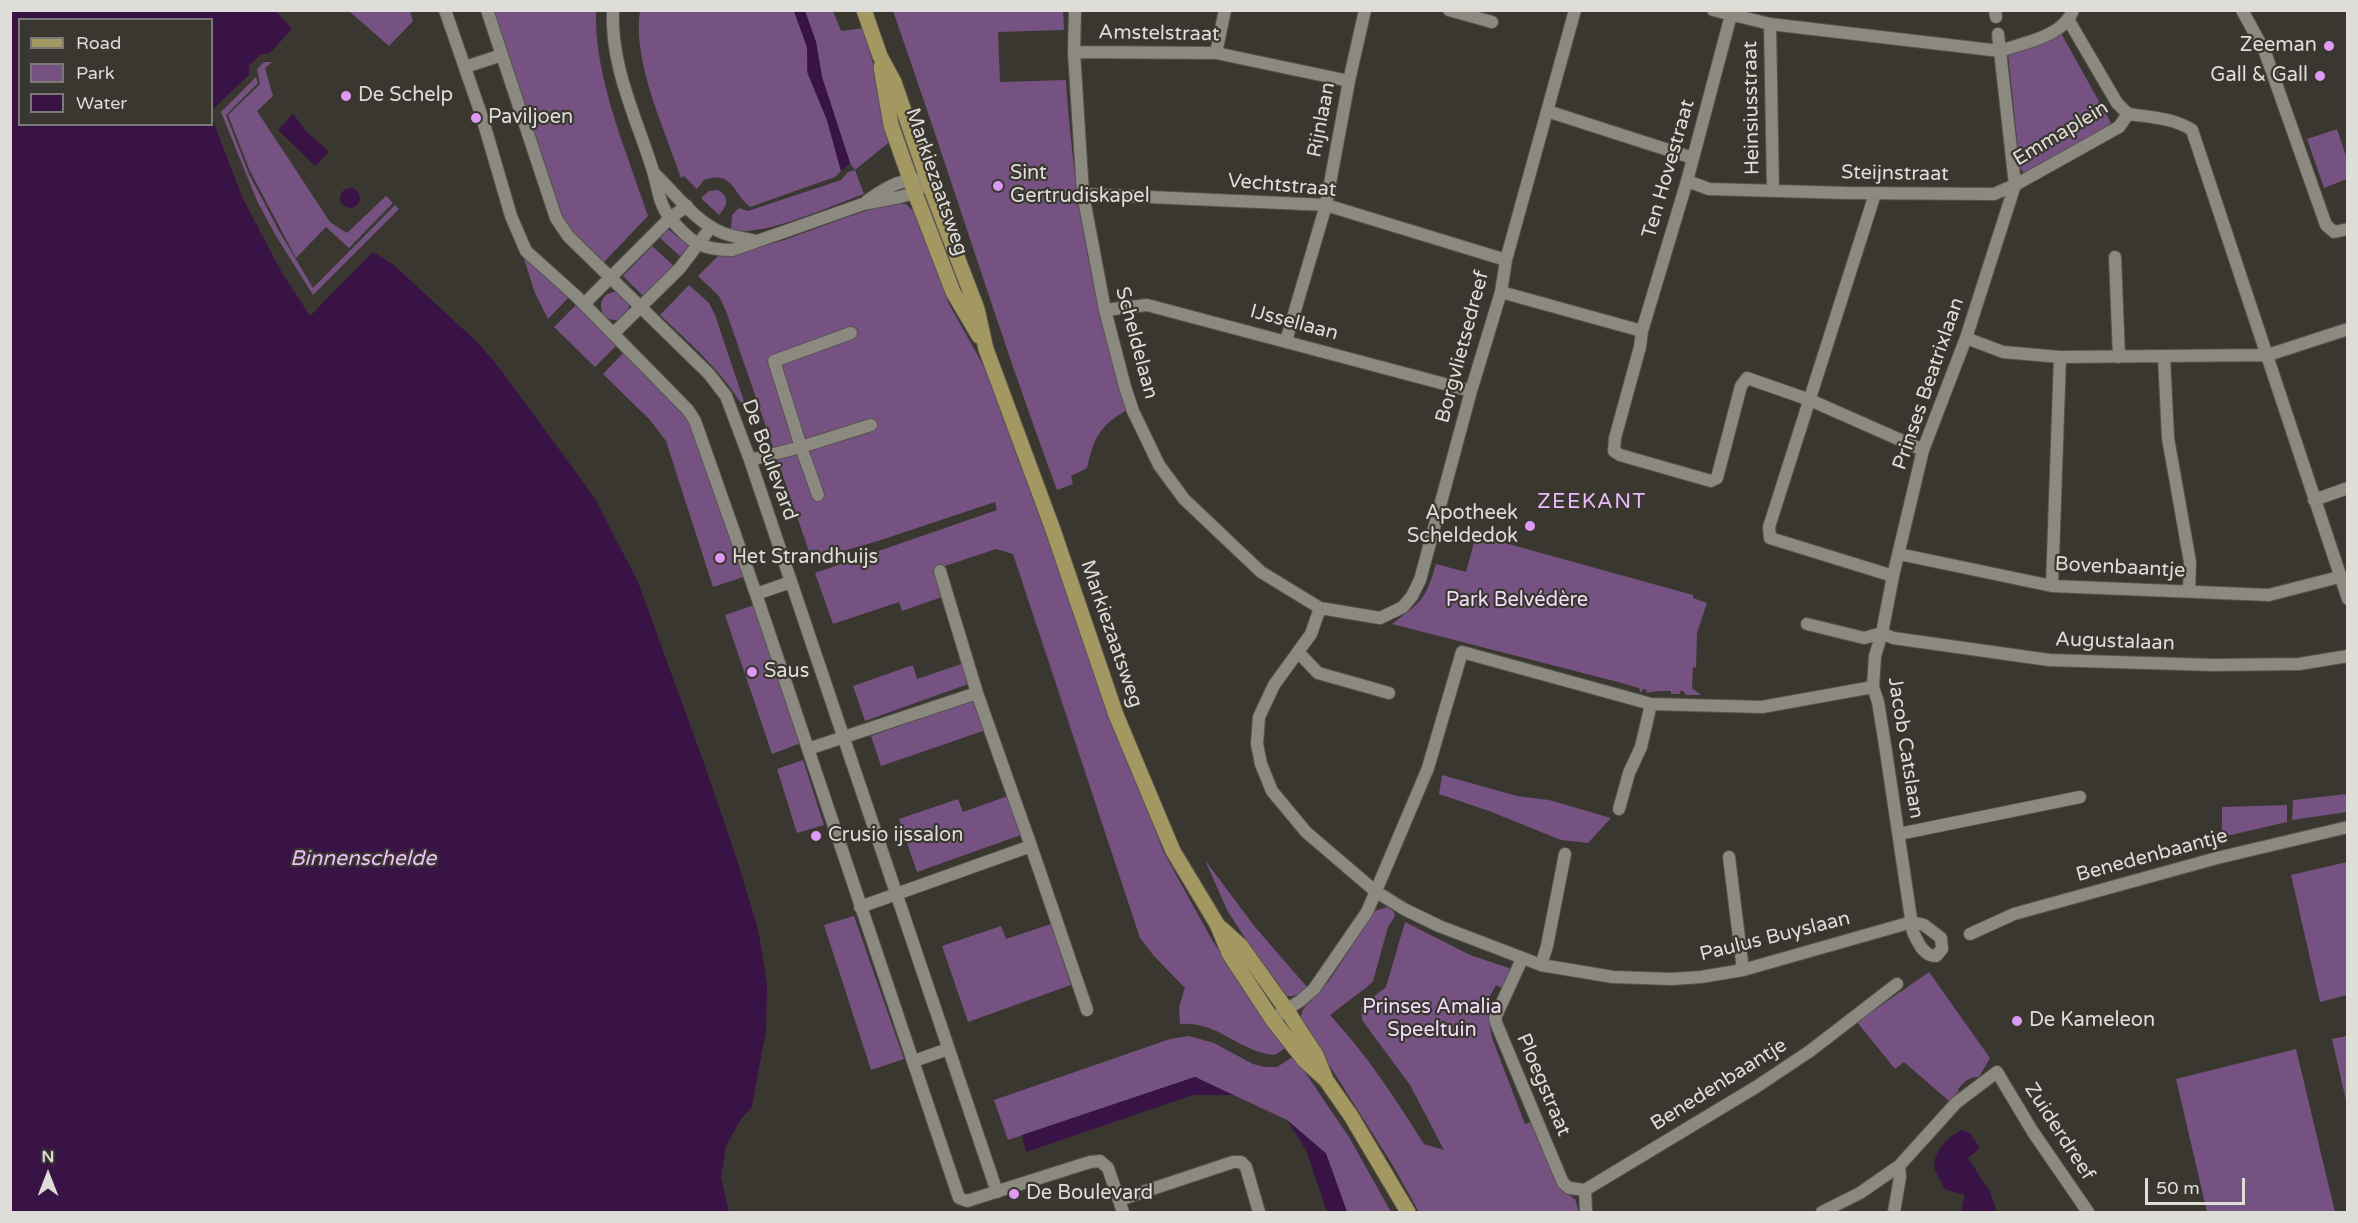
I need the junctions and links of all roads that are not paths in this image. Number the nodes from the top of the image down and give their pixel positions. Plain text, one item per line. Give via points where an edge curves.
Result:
1 (445, 10) edge
2 (487, 10) edge
3 (613, 10) edge
4 (864, 10) edge
5 (1075, 10) edge
6 (1225, 10) edge
7 (1365, 10) edge
8 (1575, 10) edge
9 (1713, 10) edge
10 (2242, 10) edge
11 (1455, 11) edge
12 (1731, 15) junction
13 (2071, 16) edge
14 (1492, 22) dead end
15 (1770, 24) junction
16 (1998, 34) dead end
17 (2000, 51) junction
18 (1074, 52) junction
19 (1216, 53) junction
20 (502, 55) junction
21 (880, 56) junction
22 (465, 67) junction
23 (1349, 81) junction
24 (1547, 111) junction
25 (2128, 114) junction
26 (1693, 158) junction
27 (654, 173) junction
28 (928, 181) junction
29 (1687, 181) junction
30 (2015, 185) junction
31 (913, 186) junction
32 (1773, 191) junction
33 (1083, 194) junction
34 (1875, 194) junction
35 (1326, 205) junction
36 (687, 206) junction
37 (670, 218) junction
38 (711, 227) junction
39 (2348, 229) edge
40 (757, 241) junction
41 (698, 246) junction
42 (2115, 257) dead end
43 (1506, 260) junction
44 (607, 273) junction
45 (1501, 292) junction
46 (580, 300) junction
47 (641, 308) junction
48 (1105, 310) junction
49 (2348, 329) edge
50 (1642, 331) junction
51 (851, 333) dead end
52 (613, 334) junction
53 (1966, 338) junction
54 (1286, 341) junction
55 (986, 349) junction
56 (2268, 355) junction
57 (2060, 357) junction
58 (2119, 357) junction
59 (2164, 357) junction
60 (1471, 391) junction
61 (1810, 400) junction
62 (871, 425) dead end
63 (801, 447) junction
64 (1923, 450) junction
65 (750, 460) junction
66 (2348, 488) edge
67 (818, 495) dead end
68 (2314, 500) junction
69 (1899, 554) junction
70 (940, 571) dead end
71 (1893, 576) junction
72 (2339, 577) junction
73 (791, 582) junction
74 (2052, 586) junction
75 (2189, 591) junction
76 (756, 594) junction
77 (2348, 599) edge
78 (1320, 608) junction
79 (1807, 624) dead end
80 (1882, 633) junction
81 (1299, 653) junction
82 (2348, 656) edge
83 (1873, 687) junction
84 (977, 693) junction
85 (1389, 693) dead end
86 (1651, 704) junction
87 (844, 738) junction
88 (808, 749) junction
89 (2080, 797) dead end
90 (1619, 809) dead end
91 (2348, 827) edge
92 (1899, 834) junction
93 (1031, 846) junction
94 (1565, 854) dead end
95 (1729, 857) dead end
96 (1375, 891) junction
97 (898, 893) junction
98 (860, 907) junction
99 (1912, 921) joint
100 (1217, 924) junction
101 (1970, 934) dead end
102 (1522, 959) junction
103 (1541, 965) junction
104 (1743, 970) junction
105 (1897, 984) dead end
106 (1087, 1010) dead end
107 (1287, 1010) junction
108 (1272, 1019) junction
109 (948, 1049) junction
110 (914, 1061) junction
111 (1326, 1080) junction
112 (1899, 1166) junction
113 (1585, 1190) junction
114 (997, 1192) junction
115 (1119, 1200) junction
116 (1123, 1212) edge
117 (1259, 1212) edge
118 (1408, 1212) edge
119 (1586, 1212) edge
120 (1822, 1212) edge
121 (1894, 1212) edge
122 (2088, 1212) edge

1 - 22 street
2 - 20 street, De Boulevard
3 - 27 street via 617,61
4 - 21 main road, Markiezaatsweg
5 - 18 street, Scheldelaan
6 - 19 street
7 - 23 street, Rijnlaan
8 - 24 street, Borgvlietsedreef
9 - 12 street
10 - 39 street via 2261,42 2326,225 2334,232
11 - 14 street
12 - 15 street
12 - 26 street, Ten Hovestraat
13 - 17 street, Emmaplein via 2061,29
13 - 25 street, Emmaplein via 2117,103
15 - 17 street
15 - 32 street, Heinsiusstraat
16 - 17 street
17 - 30 street, Emmaplein
18 - 19 street, Amstelstraat
18 - 33 street, Scheldelaan
19 - 23 street, Amstelstraat
20 - 22 street
20 - 44 street, De Boulevard via 556,218 568,236
21 - 28 main road, Markiezaatsweg via 894,82
21 - 31 main road, Markiezaatsweg via 891,125
22 - 46 street via 511,216 526,251
23 - 35 street, Rijnlaan
24 - 26 street
24 - 43 street, Borgvlietsedreef
25 - 30 street, Emmaplein via 2119,127
25 - 56 street via 2183,124 2192,130
26 - 29 street, Ten Hovestraat
27 - 36 street
27 - 37 street
28 - 31 street
28 - 55 main road, Markiezaatsweg via 977,309
29 - 32 street, Steijnstraat via 1709,189
29 - 50 street, Ten Hovestraat
30 - 34 street, Steijnstraat via 1994,194
30 - 53 street, Prinses Beatrixlaan
31 - 40 street via 883,190 864,204
31 - 55 main road, Markiezaatsweg via 953,292
32 - 34 street, Steijnstraat
33 - 35 street, Vechtstraat
33 - 48 street, Scheldelaan
34 - 61 street
35 - 43 street, Vechtstraat
35 - 54 street, Rijnlaan
36 - 37 street
36 - 38 street
37 - 41 street
37 - 44 street
38 - 40 street
38 - 41 street
40 - 41 street via 732,250
41 - 47 street
42 - 58 street
43 - 45 street, Borgvlietsedreef
44 - 46 street
44 - 47 street, De Boulevard
45 - 50 street
45 - 60 street, Borgvlietsedreef
46 - 52 street
47 - 52 street
47 - 65 street, De Boulevard via 709,374 726,396
48 - 54 street, IJssellaan via 1147,305
48 - 78 street, Scheldelaan via 1133,411 1159,465 1184,499 1261,572
49 - 56 street
50 - 61 street, Ten Hovestraat via 1615,438 1614,451 1620,455 1711,481 1717,478 1741,386 1747,378
51 - 63 street via 774,361
52 - 76 street via 695,421
53 - 57 street via 2004,352
53 - 64 street, Prinses Beatrixlaan
54 - 60 street, IJssellaan
55 - 100 main road, Markiezaatsweg via 1116,715 1173,851
56 - 59 street
56 - 68 street
57 - 58 street
57 - 74 street
58 - 59 street
59 - 75 street via 2168,438 2190,562
60 - 78 street, Borgvlietsedreef via 1413,596 1403,608 1380,618
61 - 64 street
61 - 71 street via 1769,527 1770,538
62 - 63 street
63 - 65 street
63 - 67 street
64 - 69 street, Prinses Beatrixlaan
65 - 73 street, De Boulevard
66 - 68 street
68 - 72 street
69 - 71 street, Prinses Beatrixlaan
69 - 74 street, Bovenbaantje
70 - 84 street
71 - 80 street, Prinses Beatrixlaan
72 - 75 street, Bovenbaantje via 2269,595
72 - 77 street
73 - 76 street
73 - 87 street, De Boulevard
74 - 75 street, Bovenbaantje
76 - 88 street
78 - 81 street, Paulus Buyslaan
79 - 80 street, Augustalaan via 1864,638
80 - 82 street, Augustalaan via 1893,638 2049,660 2299,664
80 - 83 street, Jacob Catslaan via 1875,656
81 - 85 street via 1317,673
81 - 96 street, Paulus Buyslaan via 1274,685 1259,717 1257,744 1261,765 1272,791 1306,832
83 - 86 street via 1762,707
83 - 92 street, Jacob Catslaan
84 - 87 street
84 - 93 street
86 - 90 street
86 - 96 street via 1462,652 1428,768
87 - 88 street
87 - 97 street, De Boulevard
88 - 98 street
89 - 92 street, Jacob Catslaan
91 - 101 street, Benedenbaantje via 2217,858 2014,914
92 - 99 street, Jacob Catslaan
93 - 97 street
93 - 106 street
94 - 103 street
95 - 104 street
96 - 102 street, Paulus Buyslaan via 1439,926
96 - 107 street via 1367,912 1314,988
97 - 98 street
97 - 109 street, De Boulevard
98 - 110 street
99 - 104 street, Paulus Buyslaan
100 - 107 main road, Markiezaatsweg via 1241,946
100 - 108 main road, Markiezaatsweg via 1230,955
102 - 103 street, Paulus Buyslaan
102 - 113 street, Ploegstraat via 1495,1018 1563,1183
103 - 104 street, Paulus Buyslaan via 1613,977 1664,979
105 - 113 street, Benedenbaantje via 1756,1088
107 - 108 street
107 - 111 main road, Markiezaatsweg via 1316,1055
108 - 111 main road, Markiezaatsweg via 1305,1061
109 - 110 street
109 - 114 street, De Boulevard
110 - 114 street via 959,1198 967,1201
111 - 118 main road, Markiezaatsweg via 1352,1116
112 - 120 street
112 - 121 street
112 - 122 street, Zuiderdreef via 1956,1103 1997,1072
113 - 119 street
114 - 115 street via 1100,1161 1108,1168
115 - 116 street
115 - 117 street via 1241,1162 1246,1167

